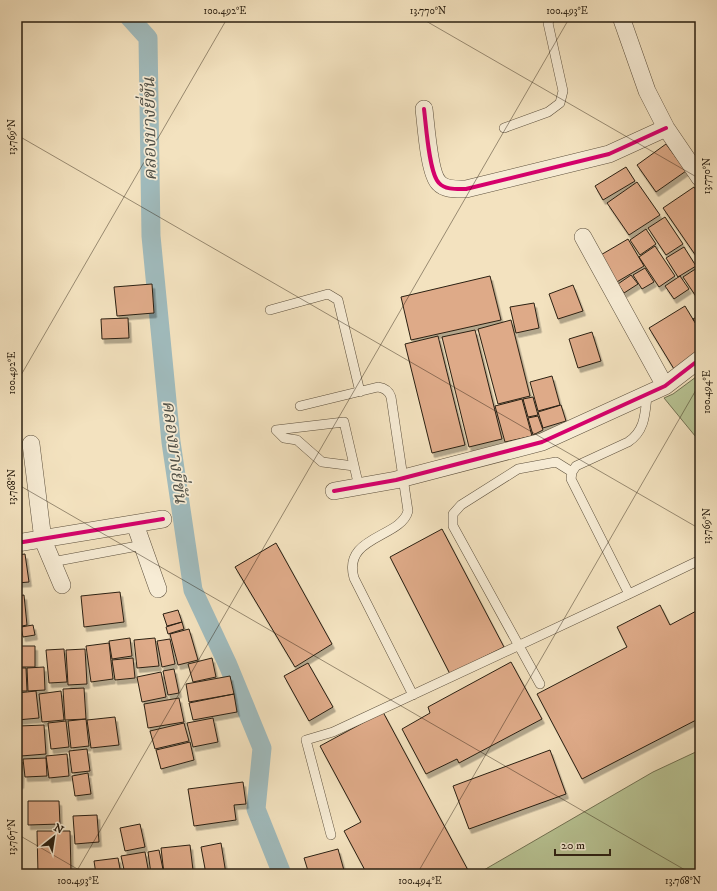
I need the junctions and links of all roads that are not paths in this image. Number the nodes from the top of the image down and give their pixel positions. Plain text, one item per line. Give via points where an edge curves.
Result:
1 (551, 17) edge
2 (621, 17) edge
3 (424, 109) dead end
4 (504, 128) dead end
5 (666, 128) junction
6 (700, 178) edge
7 (583, 238) dead end
8 (270, 310) dead end
9 (700, 359) edge
10 (665, 386) junction
11 (360, 392) junction
12 (647, 396) junction
13 (300, 406) dead end
14 (31, 444) dead end
15 (354, 466) junction
16 (572, 472) junction
17 (405, 478) junction
18 (359, 487) junction
19 (334, 491) dead end
20 (164, 519) dead end
21 (135, 524) junction
22 (43, 540) junction
23 (17, 543) edge
24 (143, 545) junction
25 (700, 560) edge
26 (52, 562) junction
27 (62, 585) dead end
28 (158, 589) dead end
29 (630, 594) junction
30 (518, 646) junction
31 (540, 684) dead end
32 (413, 695) junction
33 (331, 835) dead end

1 - 4 lane via 548,23 563,91 560,103 548,112
2 - 5 street via 648,91
3 - 5 street via 432,172 439,183 450,188 466,189 609,154
5 - 6 street
7 - 10 street
8 - 11 lane via 318,295 328,294 338,300
9 - 10 street
10 - 12 street
11 - 13 lane
11 - 17 lane via 378,388 389,392
12 - 16 lane via 644,420 636,436 576,466
12 - 17 street via 542,442
14 - 22 street
15 - 15 lane via 344,422 276,430 284,438 298,440 322,462
15 - 18 lane
16 - 29 lane via 571,479
16 - 30 lane via 556,462 518,469 461,505 453,514 453,526
17 - 18 street
17 - 32 lane via 408,507 405,519 362,547 351,570
18 - 19 street
20 - 21 street
21 - 22 street
21 - 24 street
22 - 23 street
22 - 26 street
24 - 26 lane
24 - 28 street
25 - 29 lane
26 - 27 street
29 - 30 lane
30 - 31 lane
30 - 32 lane
32 - 33 lane via 333,732 306,740

